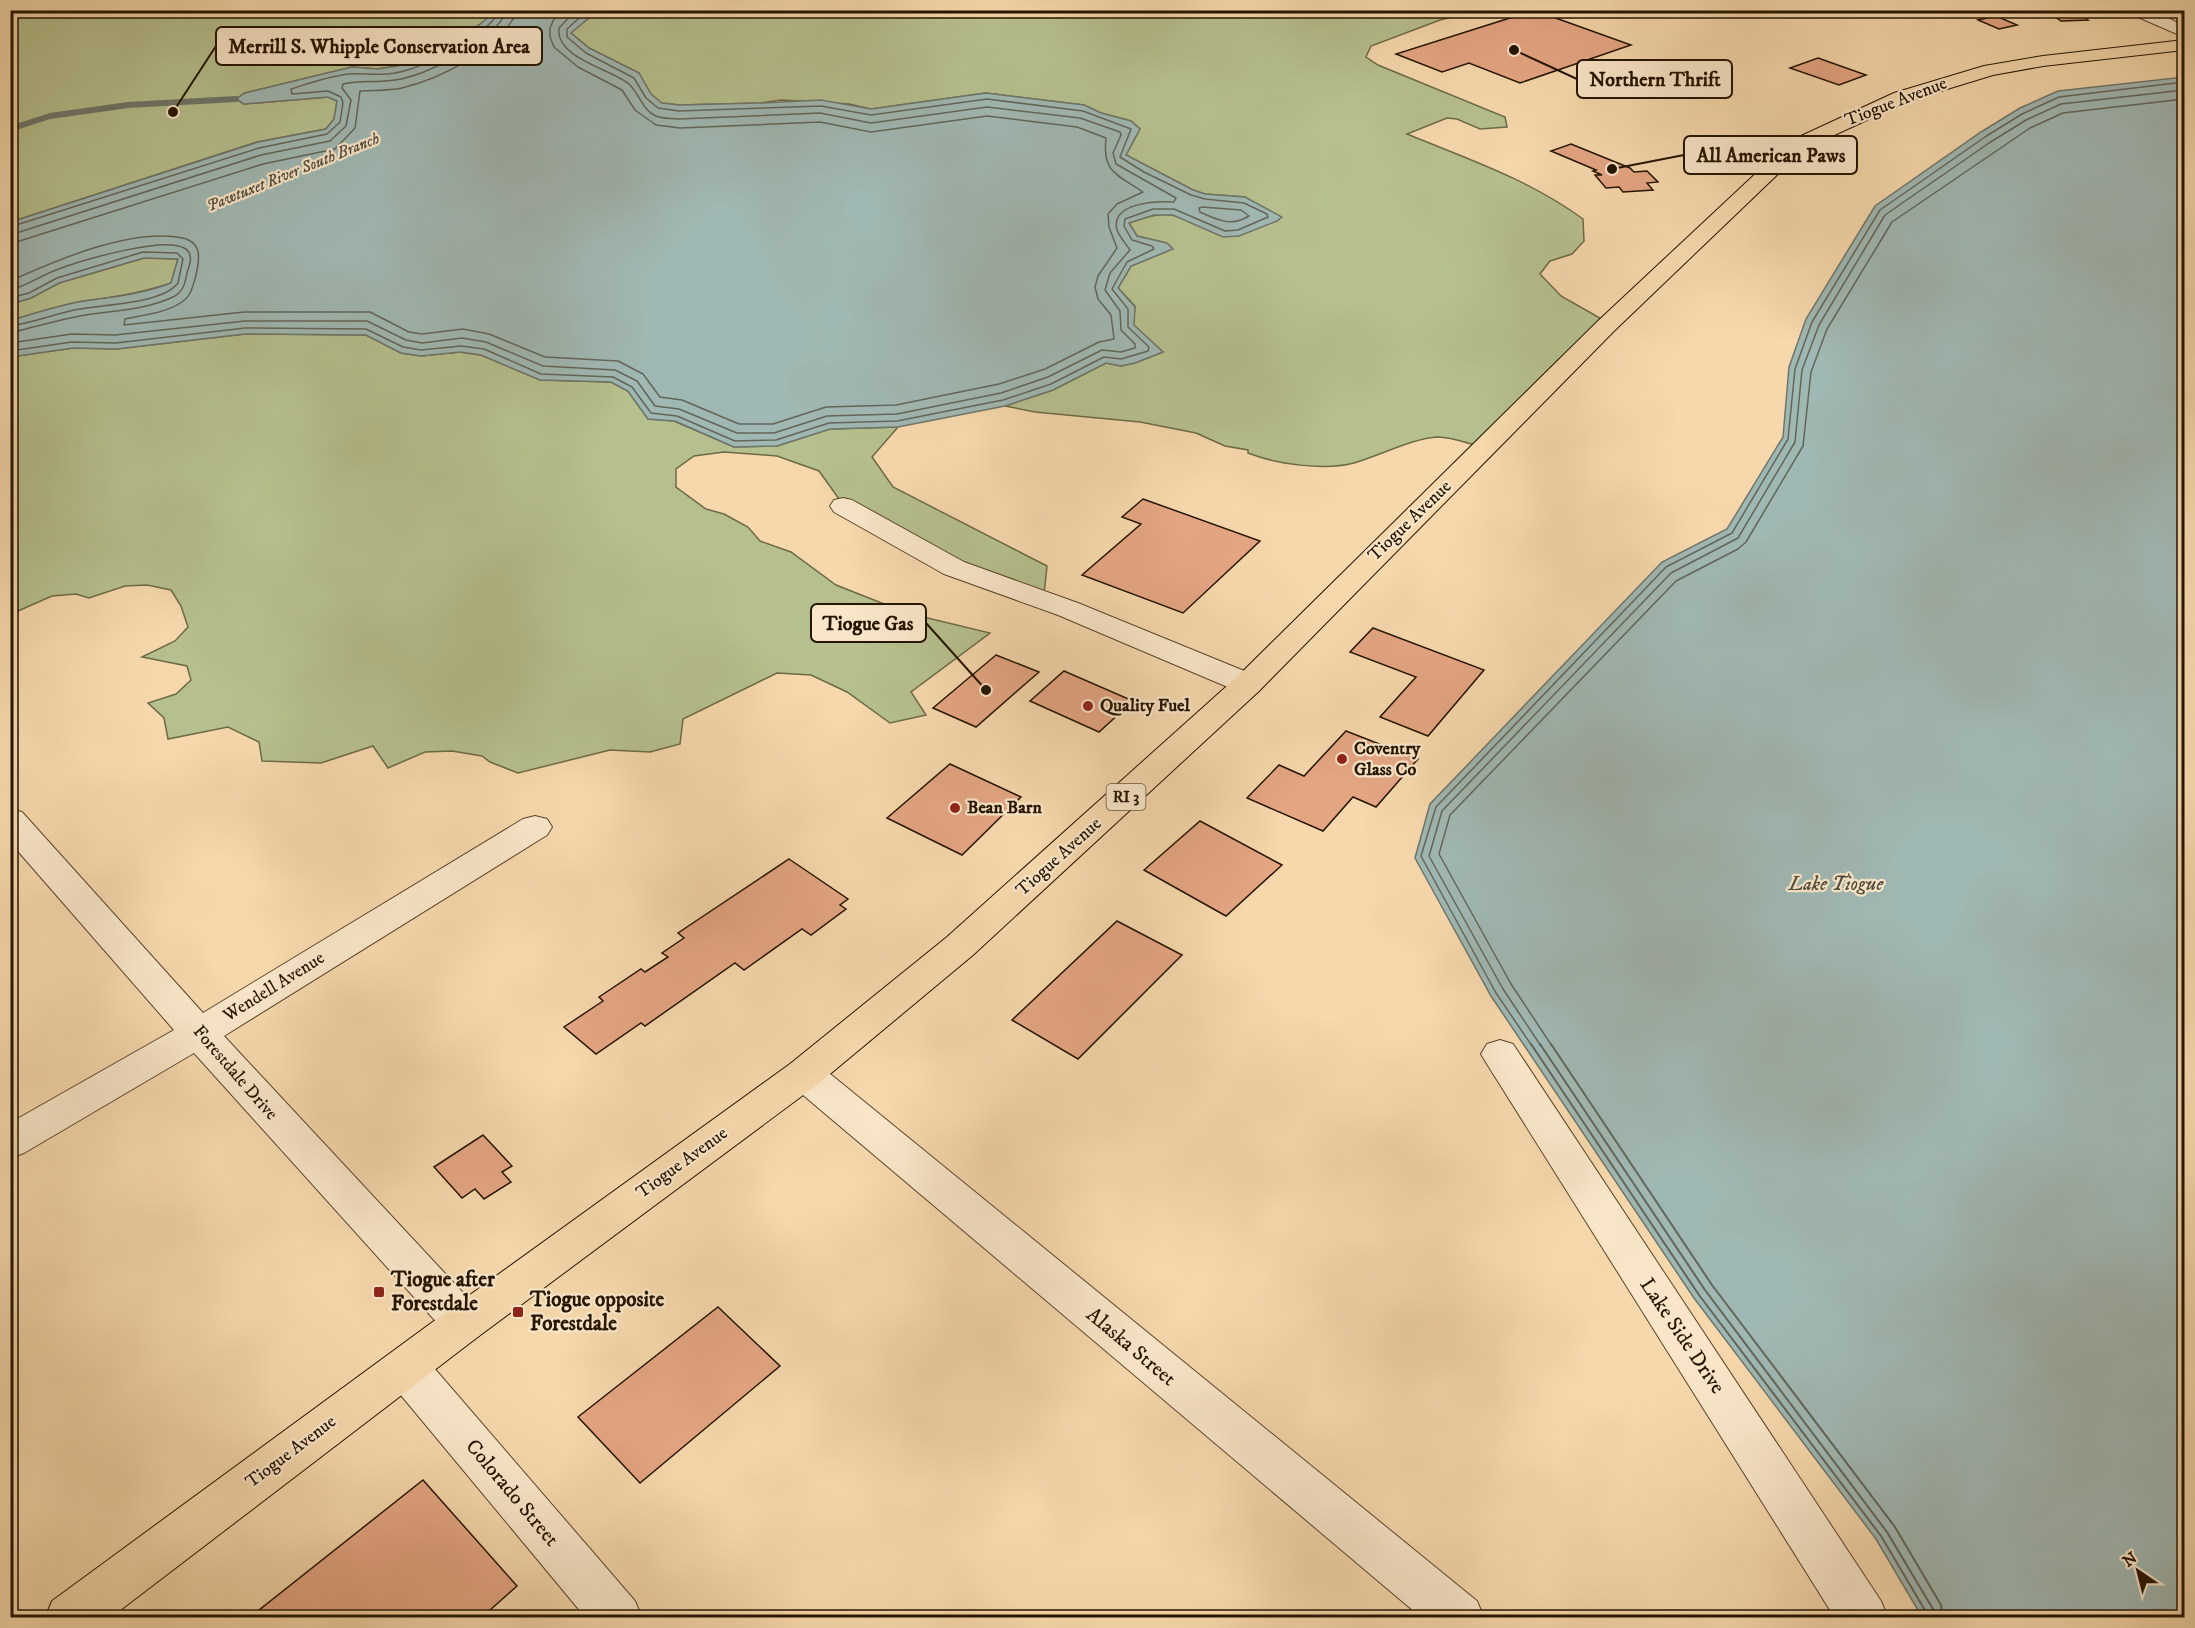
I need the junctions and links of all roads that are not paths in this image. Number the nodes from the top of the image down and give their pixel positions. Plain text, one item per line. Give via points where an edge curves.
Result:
1 (2137, 10) edge
2 (2184, 32) edge
3 (2184, 45) edge
4 (843, 506) dead end
5 (1248, 684) junction
6 (10, 820) edge
7 (535, 827) dead end
8 (199, 1033) junction
9 (1500, 1054) dead end
10 (804, 1074) junction
11 (10, 1142) edge
12 (464, 1323) junction
13 (406, 1368) junction
14 (69, 1617) edge
15 (618, 1617) edge
16 (1460, 1617) edge
17 (1864, 1617) edge

1 - 2 street
3 - 5 main road, Tiogue Avenue / RI 3 via 1990,70 1901,97 1808,140 1773,168 1606,326
4 - 5 street via 954,568 1068,609
5 - 10 main road, Tiogue Avenue / RI 3 via 960,946
6 - 8 street, Forestdale Drive
7 - 8 street, Wendell Avenue
8 - 11 street, Wendell Avenue
8 - 12 street, Forestdale Drive
9 - 17 street, Lake Side Drive
10 - 12 main road, Tiogue Avenue / RI 3
10 - 16 street, Alaska Street
12 - 13 main road, Tiogue Avenue / RI 3
13 - 14 main road, Tiogue Avenue / RI 3
13 - 15 street, Colorado Street

